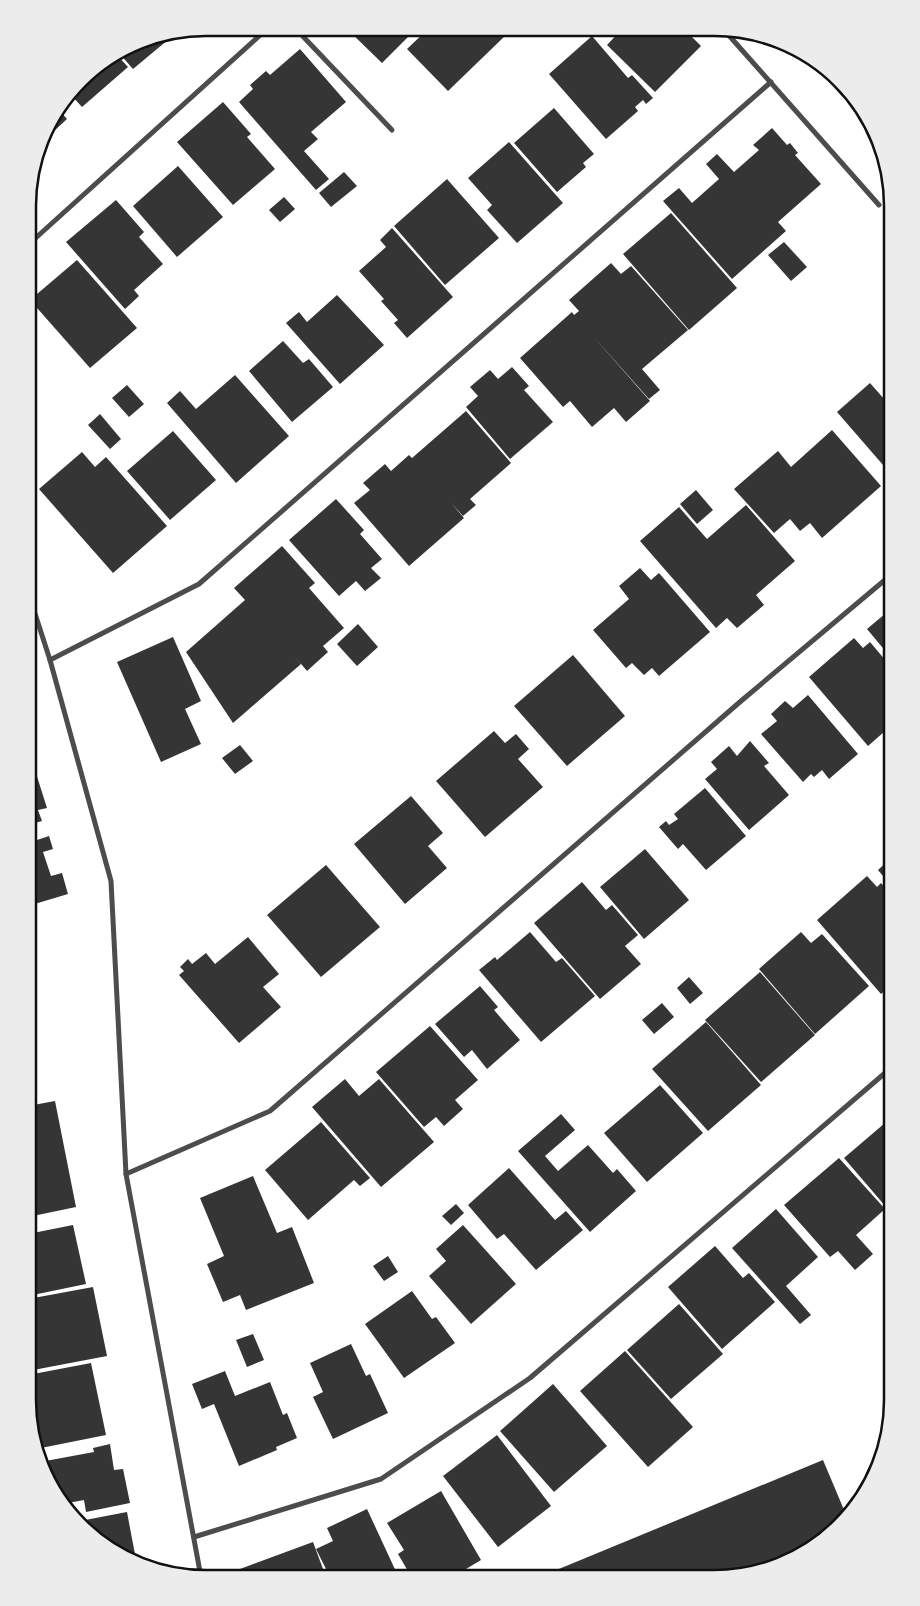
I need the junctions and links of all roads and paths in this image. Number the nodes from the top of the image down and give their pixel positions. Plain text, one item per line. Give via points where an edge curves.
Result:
1 (259, 36) edge
2 (303, 36) edge
3 (731, 38) edge
4 (771, 82) junction
5 (392, 130) dead end
6 (879, 205) dead end
7 (36, 238) edge
8 (884, 581) edge
9 (36, 617) edge
10 (50, 660) junction
11 (883, 1074) edge
12 (126, 1174) junction
13 (194, 1537) junction
14 (200, 1569) edge

1 - 7 street
2 - 5 street
3 - 4 street
4 - 6 street
4 - 10 street via 199,584
8 - 12 street via 270,1111
9 - 10 street
10 - 12 street via 111,881
11 - 13 street via 530,1378 381,1479
12 - 13 street
13 - 14 street

